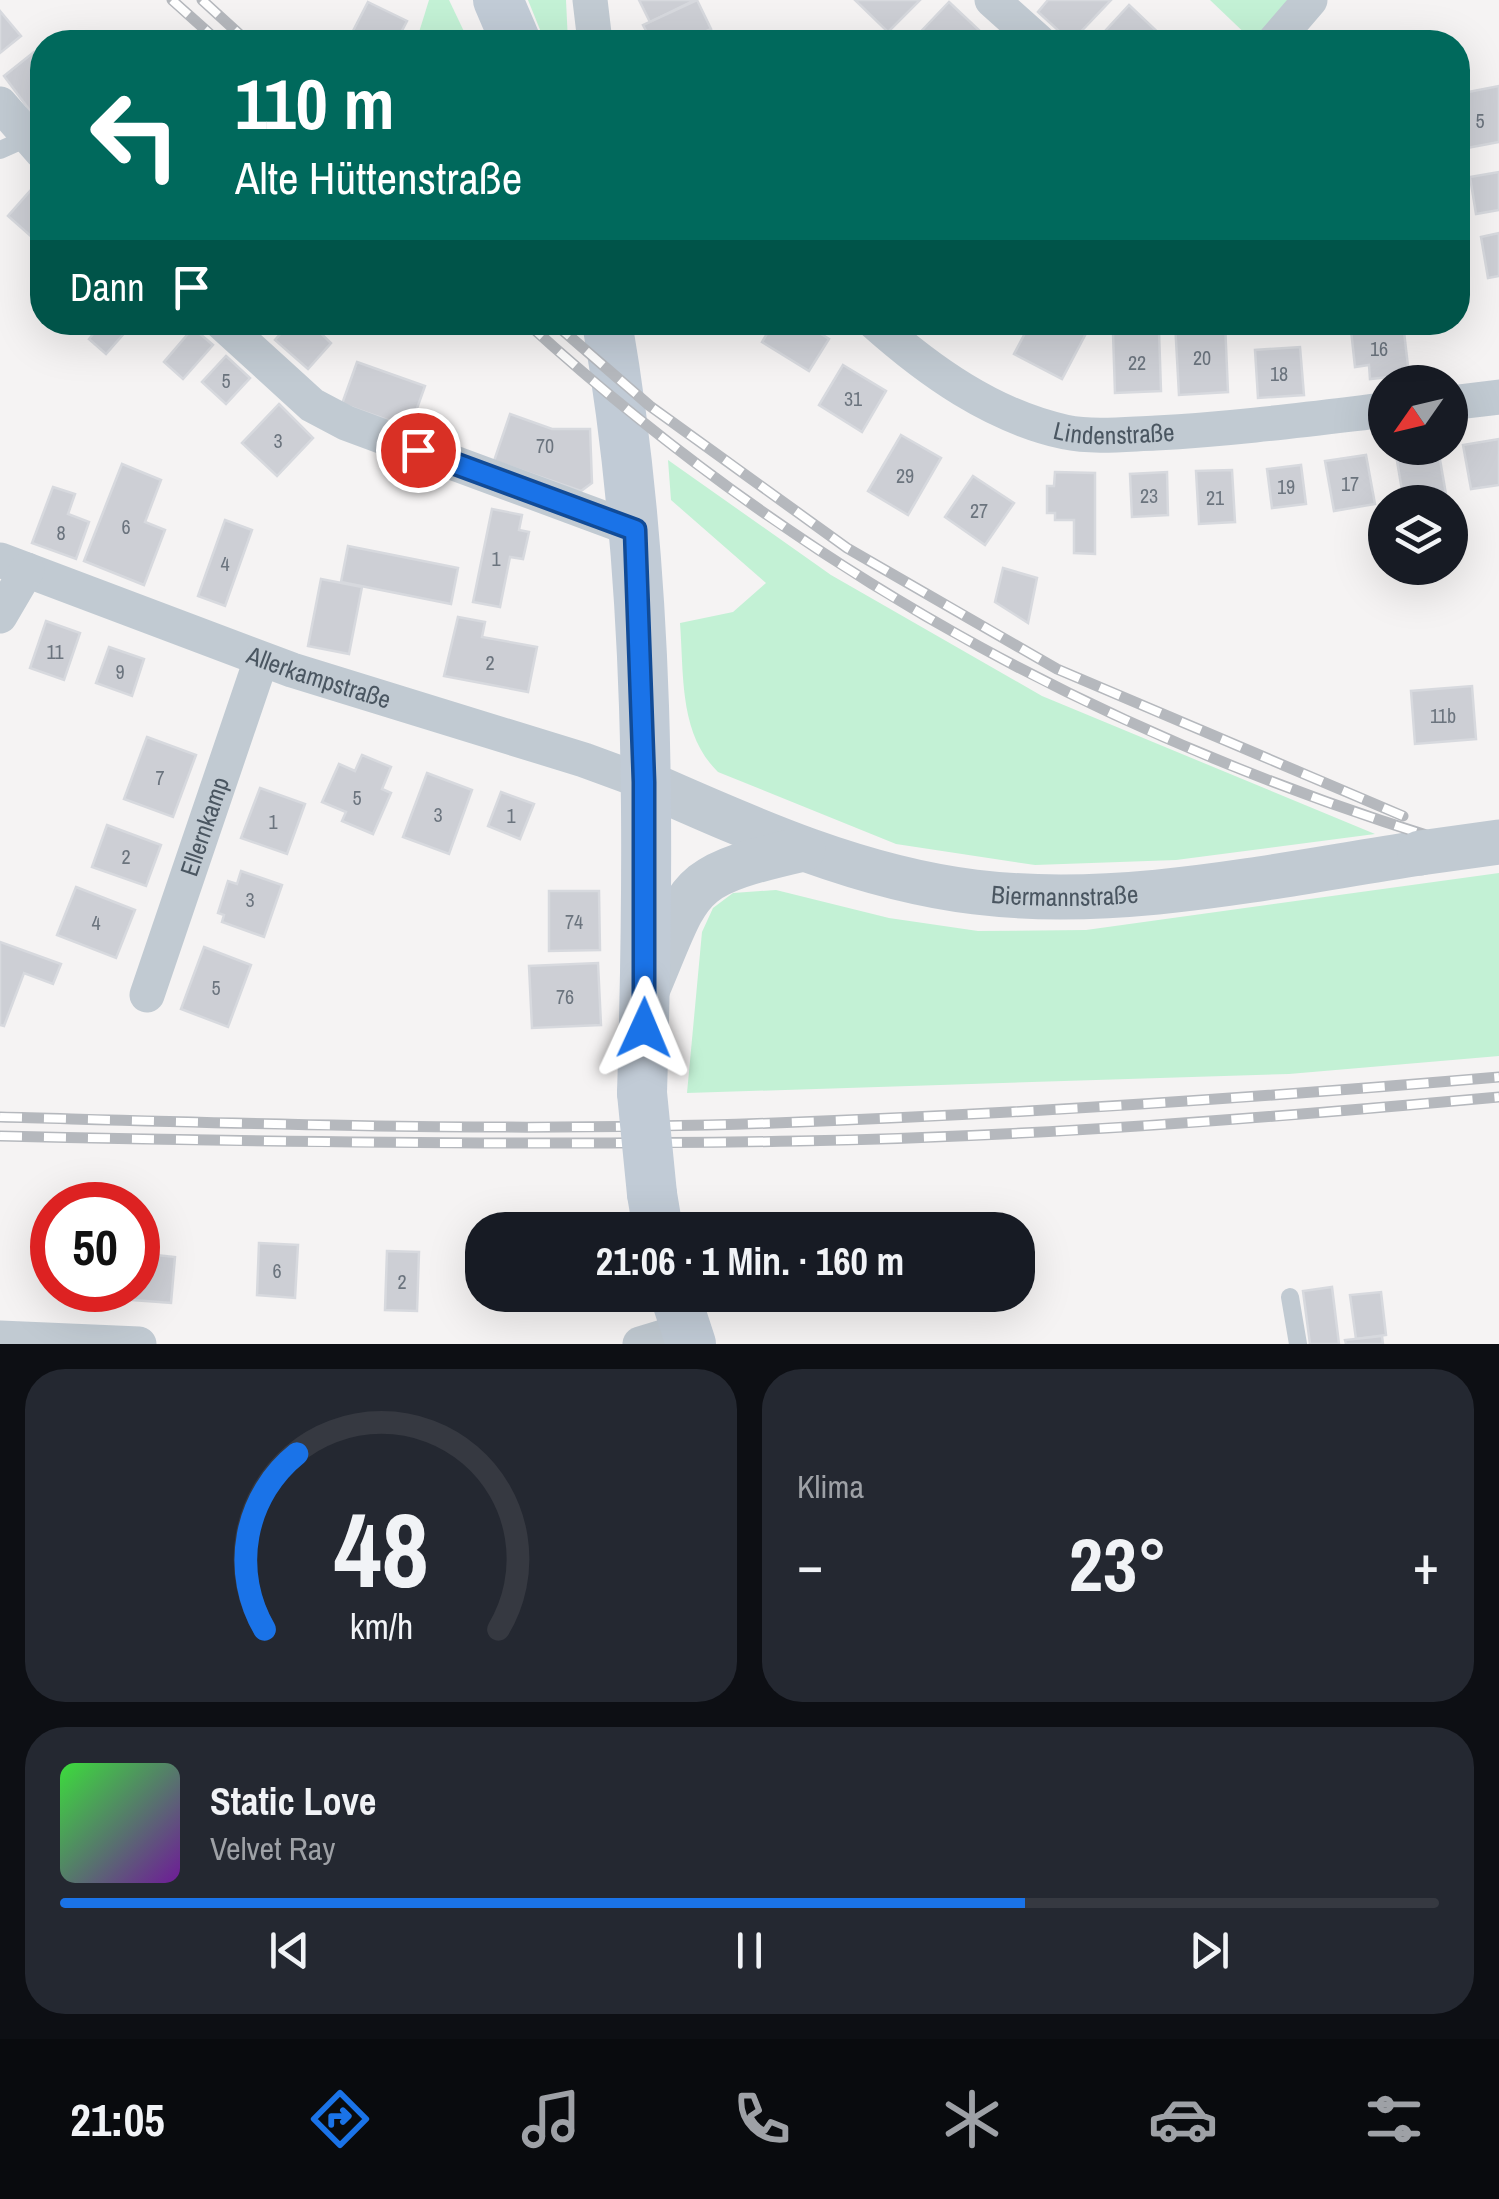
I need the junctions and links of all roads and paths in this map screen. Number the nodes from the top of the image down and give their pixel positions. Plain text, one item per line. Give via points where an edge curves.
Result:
1 (498, 0) edge
2 (590, 0) edge
3 (992, 0) edge
4 (1310, 0) edge
5 (511, 30) edge
6 (594, 30) edge
7 (1026, 30) edge
8 (1284, 30) edge
9 (0, 104) edge
10 (23, 146) edge
11 (235, 335) edge
12 (610, 335) edge
13 (888, 335) edge
14 (1499, 397) edge
15 (1468, 400) edge
16 (1368, 412) edge
17 (635, 530) junction
18 (14, 565) edge
19 (0, 616) edge
20 (261, 660) junction
21 (644, 782) junction
22 (1499, 842) edge
23 (802, 849) junction
24 (147, 995) dead end
25 (645, 995) junction
26 (655, 1212) edge
27 (1290, 1297) dead end
28 (0, 1338) edge
29 (139, 1344) edge
30 (1298, 1344) edge

1 - 5 main road
2 - 6 street
3 - 7 street
4 - 8 street
9 - 10 street
11 - 17 street via 312,405 346,423
12 - 17 main road
13 - 16 street, Lindenstraße via 958,386 1028,422 1068,432 1206,430
14 - 15 street
17 - 21 main road
18 - 19 street
18 - 20 street, Allerkampstraße
20 - 21 street, Allerkampstraße
20 - 24 street, Ellernkamp
21 - 23 street, Biermannstraße
21 - 25 main road
22 - 23 street, Biermannstraße, bridge via 1178,889 1046,897 904,880
23 - 25 street via 737,864 702,882 688,896
25 - 26 main road, bridge via 642,1093
27 - 30 lane
28 - 29 street

